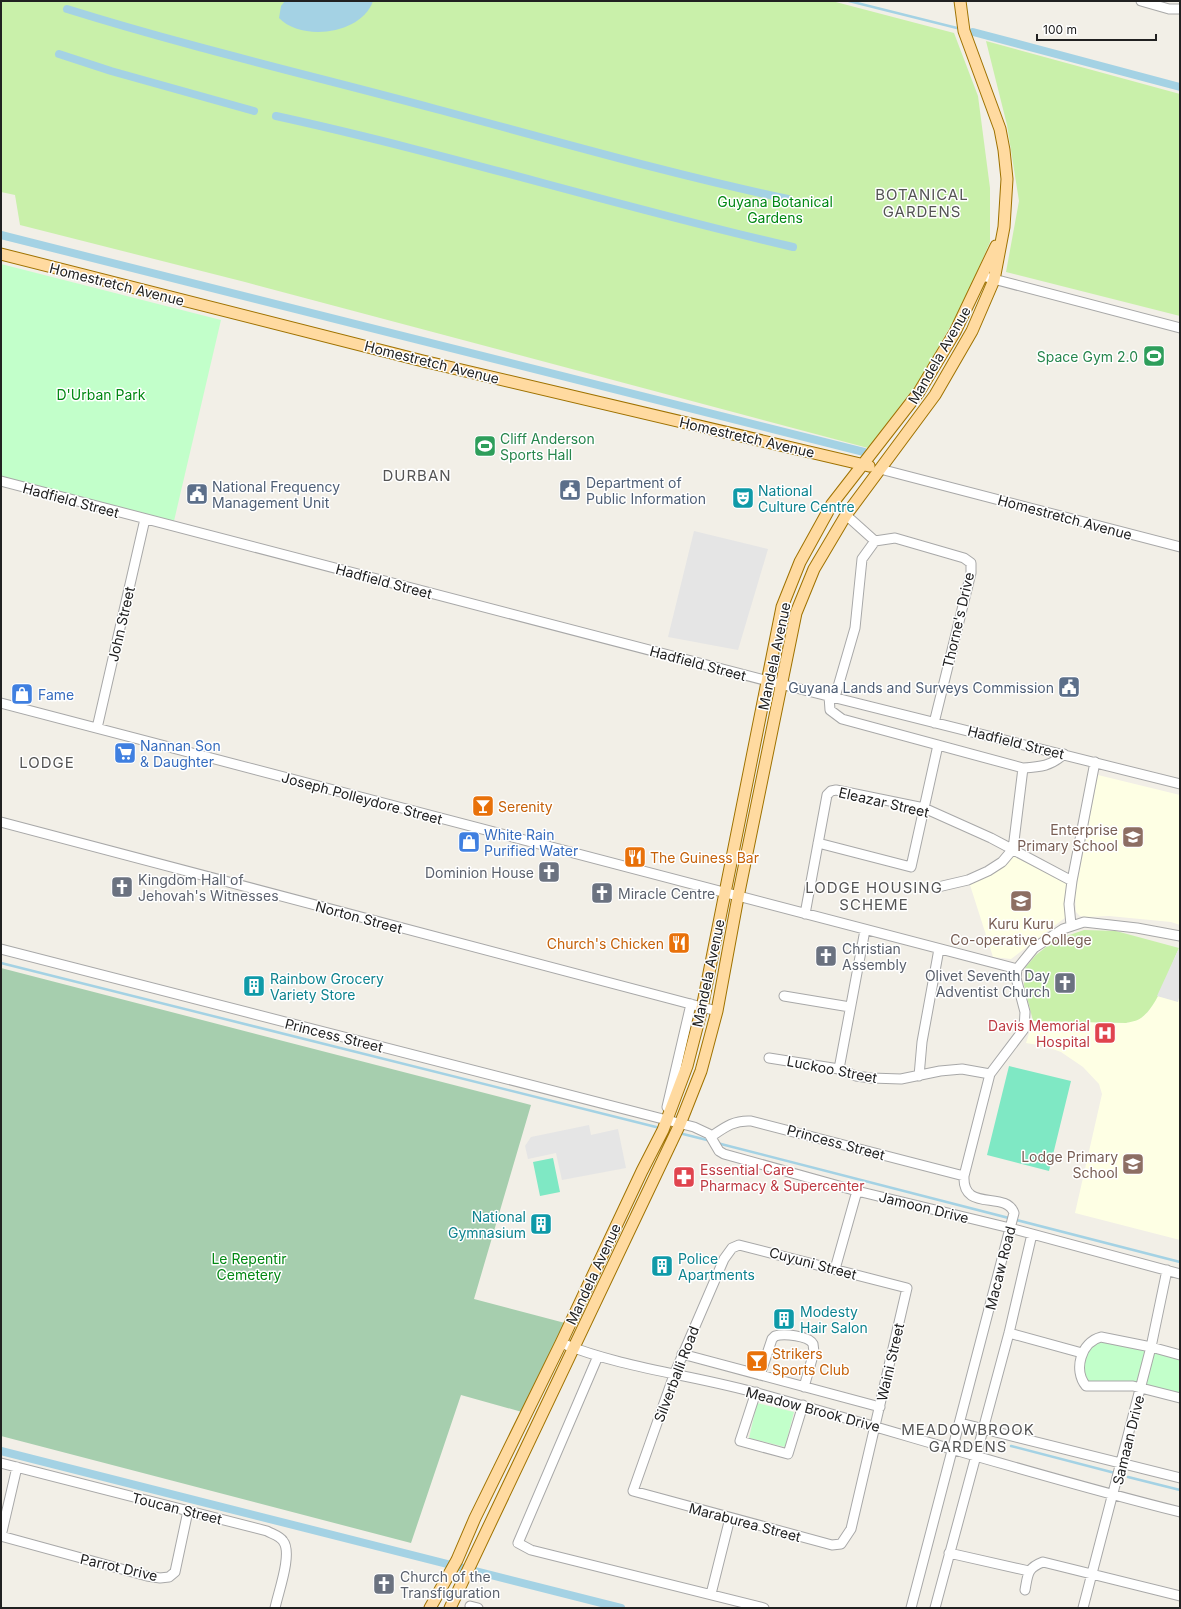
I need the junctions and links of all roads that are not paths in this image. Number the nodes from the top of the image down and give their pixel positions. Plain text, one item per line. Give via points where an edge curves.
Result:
1 (960, 1) edge
2 (1141, 1) edge
3 (1180, 8) edge
4 (1004, 227) junction
5 (1, 254) edge
6 (982, 276) junction
7 (994, 280) junction
8 (1180, 328) edge
9 (864, 465) junction
10 (880, 469) junction
11 (1, 481) edge
12 (846, 515) junction
13 (145, 519) junction
14 (875, 541) junction
15 (1180, 547) edge
16 (768, 681) junction
17 (782, 684) junction
18 (832, 696) junction
19 (1, 703) edge
20 (934, 722) junction
21 (97, 728) junction
22 (938, 745) junction
23 (1064, 754) junction
24 (1095, 762) junction
25 (1023, 768) junction
26 (1180, 784) edge
27 (924, 808) junction
28 (1, 822) edge
29 (818, 842) junction
30 (1013, 849) junction
31 (1072, 881) junction
32 (938, 887) dead end
33 (724, 893) junction
34 (738, 897) junction
35 (805, 914) junction
36 (1072, 925) junction
37 (865, 930) junction
38 (1180, 936) edge
39 (1, 949) edge
40 (939, 949) junction
41 (1018, 969) junction
42 (784, 996) dead end
43 (691, 1004) junction
44 (850, 1007) junction
45 (702, 1008) junction
46 (717, 1011) junction
47 (769, 1058) dead end
48 (839, 1069) junction
49 (990, 1074) junction
50 (919, 1076) junction
51 (665, 1124) junction
52 (677, 1130) junction
53 (712, 1137) junction
54 (964, 1176) junction
55 (857, 1191) junction
56 (1012, 1221) junction
57 (1032, 1234) junction
58 (724, 1259) joint
59 (835, 1269) junction
60 (1167, 1270) junction
61 (1180, 1274) edge
62 (907, 1288) joint
63 (1009, 1334) junction
64 (561, 1343) junction
65 (572, 1347) junction
66 (1151, 1347) junction
67 (1082, 1353) junction
68 (682, 1354) junction
69 (1180, 1355) edge
70 (598, 1356) junction
71 (674, 1375) junction
72 (760, 1375) junction
73 (804, 1387) junction
74 (1141, 1388) junction
75 (756, 1392) junction
76 (1180, 1398) edge
77 (803, 1405) junction
78 (880, 1407) junction
79 (960, 1423) junction
80 (875, 1425) junction
81 (984, 1429) junction
82 (954, 1449) junction
83 (976, 1456) junction
84 (1, 1463) edge
85 (1122, 1464) junction
86 (17, 1467) junction
87 (1180, 1478) edge
88 (633, 1491) joint
89 (1114, 1495) junction
90 (188, 1511) junction
91 (1180, 1512) edge
92 (730, 1518) junction
93 (851, 1529) joint
94 (1, 1536) edge
95 (949, 1553) junction
96 (1029, 1571) junction
97 (1093, 1574) junction
98 (1025, 1590) dead end
99 (711, 1594) junction
100 (1180, 1596) edge
101 (275, 1608) edge
102 (430, 1608) edge
103 (450, 1608) edge
104 (764, 1608) edge
105 (911, 1608) edge
106 (935, 1608) edge
107 (1083, 1608) edge

1 - 4 main road, Mandela Avenue via 969,45 1000,129 1007,179
2 - 3 street
4 - 6 main road, Mandela Avenue
4 - 7 main road, Mandela Avenue
5 - 9 main road, Homestretch Avenue via 423,361
6 - 7 street
6 - 9 main road, Mandela Avenue via 955,332 919,392
7 - 8 street
7 - 10 main road, Mandela Avenue via 972,331 935,395
9 - 10 main road, Homestretch Avenue
9 - 16 main road, Mandela Avenue via 832,504 800,562 782,607
10 - 12 main road, Mandela Avenue
10 - 15 street, Homestretch Avenue
11 - 13 street, Hadfield Street
12 - 14 street
12 - 17 main road, Mandela Avenue via 814,569 796,613
13 - 16 street, Hadfield Street
13 - 21 street, John Street
14 - 18 street via 862,559 855,628
14 - 20 street, Thorne's Drive via 895,538 964,558 971,563 971,574
16 - 17 street, Hadfield Street
16 - 33 main road, Mandela Avenue
17 - 18 street, Hadfield Street
17 - 34 main road, Mandela Avenue
18 - 20 street, Hadfield Street
18 - 22 street via 830,710 842,719
19 - 21 street, Joseph Polleydore Street
20 - 23 street, Hadfield Street
21 - 33 street, Joseph Polleydore Street
22 - 25 street
22 - 27 street
23 - 24 street, Hadfield Street
23 - 25 street via 1051,765
24 - 26 street, Hadfield Street
24 - 31 street
25 - 30 street
27 - 29 street, Eleazar Street via 833,790 827,795
27 - 29 street via 911,867
27 - 30 street, Eleazar Street
28 - 43 street, Norton Street
29 - 35 street, Eleazar Street
30 - 31 street, Eleazar Street
30 - 32 street via 1002,862 988,872
31 - 36 street via 1069,904
33 - 34 street, Joseph Polleydore Street
33 - 45 main road, Mandela Avenue
34 - 35 street
34 - 46 main road, Mandela Avenue
35 - 37 street
36 - 38 street via 1084,922
36 - 41 street via 1034,948
37 - 40 street
37 - 44 street
39 - 51 street, Princess Street
40 - 41 street
40 - 50 street via 922,1042
41 - 49 street, Macaw Road via 1016,978 1025,1012 1024,1029
42 - 44 street
43 - 45 street, Norton Street
43 - 51 street
44 - 48 street
45 - 46 street, Norton Street
45 - 51 main road, Mandela Avenue via 687,1066
46 - 52 main road, Mandela Avenue via 701,1071
47 - 48 street, Luckoo Street
48 - 50 street, Luckoo Street via 856,1076 871,1078 901,1079
49 - 50 street, Luckoo Street via 962,1069
49 - 54 street, Macaw Road
51 - 52 street, Princess Street
51 - 64 main road, Mandela Avenue
52 - 53 street via 704,1131
52 - 65 main road, Mandela Avenue
53 - 54 street, Princess Street via 732,1123 751,1121
53 - 55 street, Jamoon Drive via 719,1151 724,1154
54 - 56 street, Macaw Road via 963,1186 968,1194 1012,1208
55 - 56 street, Jamoon Drive
55 - 59 street
56 - 57 street, Jamoon Drive
56 - 79 street, Macaw Road
57 - 60 street, Jamoon Drive
57 - 63 street
58 - 59 street, Cuyuni Street via 729,1251 739,1244
58 - 68 street, Silverballi Road
59 - 62 street, Cuyuni Street
60 - 61 street, Jamoon Drive
60 - 66 street, Samaan Drive
62 - 78 street, Waini Street
63 - 67 street
63 - 81 street
64 - 65 street, Meadow Brook Drive
64 - 102 main road, Mandela Avenue via 457,1560
65 - 70 street, Meadow Brook Drive
65 - 103 main road, Mandela Avenue
66 - 67 street via 1102,1337 1094,1339
66 - 69 street
66 - 74 street, Samaan Drive
67 - 74 street via 1080,1372 1086,1386 1119,1385
68 - 71 street, Silverballi Road
68 - 72 street
70 - 71 street, Meadow Brook Drive
70 - 99 street via 518,1543 531,1550
71 - 75 street, Meadow Brook Drive
71 - 88 street, Silverballi Road
72 - 73 street
72 - 73 street via 772,1339 781,1334 795,1336 812,1342 814,1349
73 - 78 street
74 - 76 street
74 - 85 street, Samaan Drive
75 - 77 street, Meadow Brook Drive
75 - 77 street via 740,1441 788,1454
77 - 80 street, Meadow Brook Drive
78 - 80 street, Waini Street
79 - 81 street
79 - 82 street, Macaw Road
80 - 82 street, Meadow Brook Drive
80 - 93 street, Waini Street
81 - 83 street
81 - 85 street
82 - 83 street, Meadow Brook Drive
82 - 105 street, Macaw Road
83 - 89 street, Meadow Brook Drive
83 - 95 street
84 - 86 street, Toucan Street
85 - 87 street
85 - 89 street, Samaan Drive
86 - 90 street, Toucan Street
86 - 94 street
88 - 92 street, Maraburea Street
89 - 91 street, Meadow Brook Drive
89 - 97 street, Samaan Drive
90 - 94 street, Parrot Drive via 175,1572 169,1577 160,1578 124,1570
90 - 101 street, Toucan Street via 267,1531 282,1540 287,1548 287,1558
92 - 93 street, Maraburea Street via 832,1545 841,1544
92 - 99 street
95 - 96 street
95 - 106 street
96 - 97 street via 1033,1566 1044,1562
96 - 98 street
97 - 100 street
97 - 107 street, Samaan Drive
99 - 104 street

